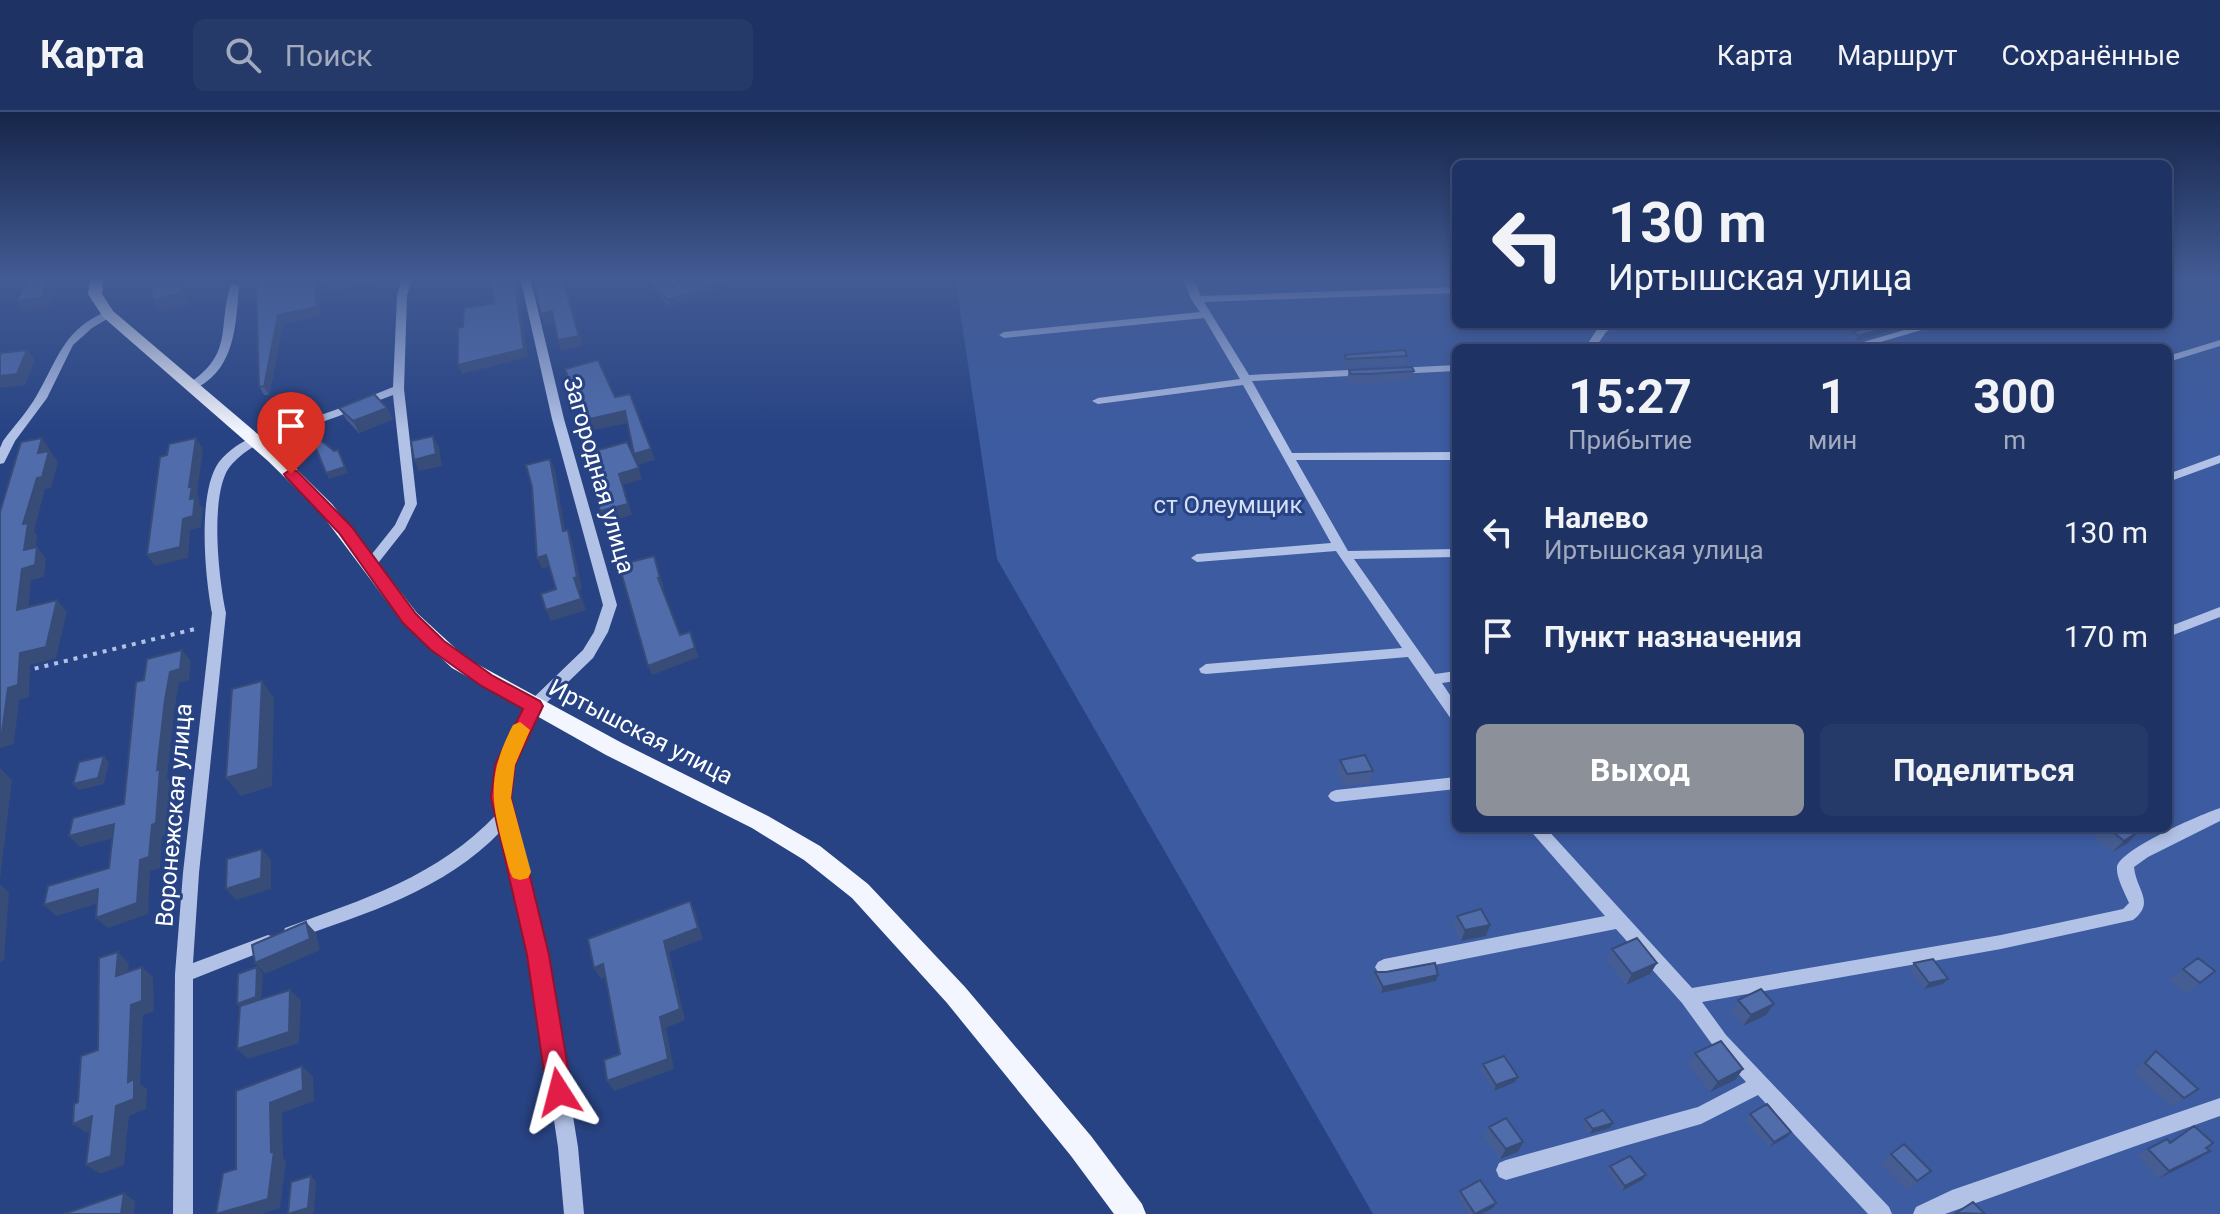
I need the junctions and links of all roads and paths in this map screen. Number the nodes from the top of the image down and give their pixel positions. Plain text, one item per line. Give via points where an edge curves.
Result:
1 (85, 328) edge
2 (125, 328) edge
3 (229, 328) edge
4 (401, 328) edge
5 (537, 328) edge
6 (1070, 328) edge
7 (1214, 328) edge
8 (1605, 328) edge
9 (1921, 328) edge
10 (1004, 335) dead end
11 (2220, 343) edge
12 (1593, 344) edge
13 (1863, 344) edge
14 (2172, 358) edge
15 (1452, 368) edge
16 (1391, 371) edge
17 (1375, 372) edge
18 (1247, 380) junction
19 (192, 386) junction
20 (398, 389) junction
21 (1098, 401) dead end
22 (254, 439) junction
23 (1, 455) edge
24 (1452, 456) edge
25 (1288, 457) junction
26 (2220, 459) edge
27 (2172, 477) edge
28 (1341, 551) junction
29 (1452, 553) edge
30 (1197, 558) dead end
31 (370, 564) junction
32 (2220, 612) edge
33 (217, 624) junction
34 (2172, 630) edge
35 (1412, 652) junction
36 (1206, 669) dead end
37 (12, 675) edge
38 (1452, 677) edge
39 (1431, 680) junction
40 (534, 706) junction
41 (1452, 709) edge
42 (1452, 783) edge
43 (1336, 796) dead end
44 (2220, 814) edge
45 (505, 816) junction
46 (1540, 832) edge
47 (1619, 921) junction
48 (1384, 967) dead end
49 (184, 974) junction
50 (1688, 997) junction
51 (1760, 1084) junction
52 (2220, 1107) edge
53 (1506, 1170) dead end
54 (1879, 1212) edge
55 (183, 1214) edge
56 (574, 1214) edge
57 (1132, 1214) edge
58 (1923, 1214) edge

1 - 23 street via 69,343 41,398
2 - 19 main road, Иртышская улица
3 - 19 street via 217,367
4 - 20 street
5 - 40 street, Загородная улица via 610,605 588,654
6 - 10 street
7 - 18 street
8 - 12 street
9 - 13 street
11 - 14 street
15 - 16 street
17 - 18 street
18 - 21 street
18 - 25 street
19 - 22 main road, Иртышская улица
20 - 22 street
20 - 31 street via 411,504 401,526
22 - 31 main road, Иртышская улица via 326,508
22 - 33 street, Воронежская улица via 224,464 212,494
24 - 25 street
25 - 28 street
26 - 27 street
28 - 29 street
28 - 30 street
28 - 35 street
31 - 40 main road, Иртышская улица via 437,646
32 - 34 street
33 - 37 path
33 - 49 street, Воронежская улица
35 - 36 street
35 - 39 street
38 - 39 street
39 - 41 street
40 - 45 street, Загородная улица via 501,779
40 - 57 main road, Иртышская улица via 760,822 812,853 860,891 956,995
42 - 43 street
44 - 50 street via 2126,864 2137,903 2127,915
45 - 49 street via 475,848 430,878
45 - 56 street, Загородная улица via 538,955
46 - 47 street
47 - 48 street
47 - 50 street
49 - 55 street, Воронежская улица
50 - 51 street
51 - 53 street via 1701,1115
51 - 54 street
52 - 58 street

